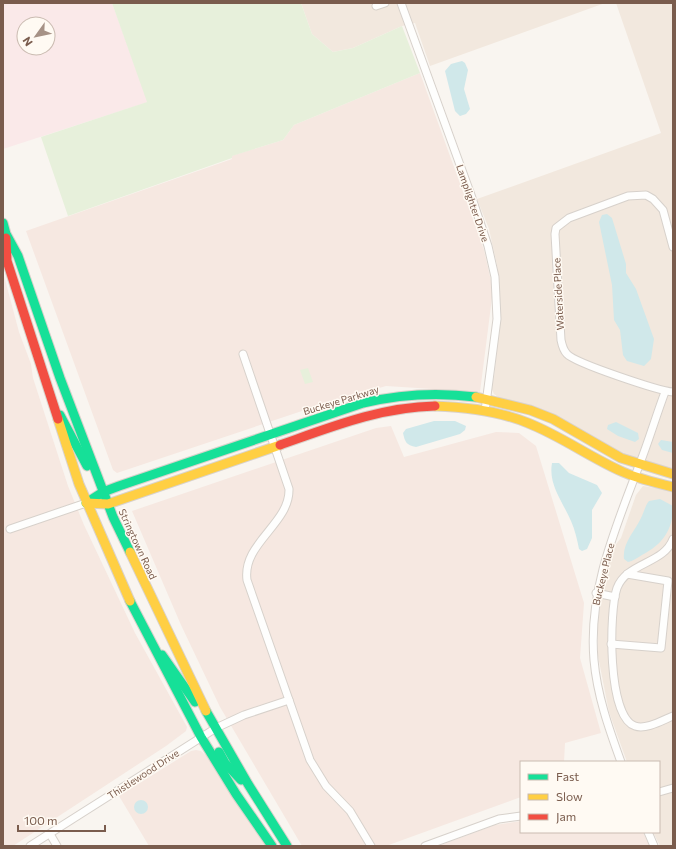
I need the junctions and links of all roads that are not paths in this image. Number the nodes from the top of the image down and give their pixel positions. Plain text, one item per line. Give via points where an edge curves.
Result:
1 (385, 3) edge
2 (401, 3) edge
3 (376, 6) dead end
4 (3, 223) edge
5 (6, 234) junction
6 (673, 247) edge
7 (243, 354) dead end
8 (665, 392) junction
9 (673, 392) edge
10 (487, 398) junction
11 (53, 405) junction
12 (485, 411) junction
13 (270, 434) junction
14 (274, 446) junction
15 (639, 465) junction
16 (673, 474) edge
17 (634, 478) junction
18 (673, 487) edge
19 (101, 494) junction
20 (86, 503) junction
21 (108, 504) junction
22 (10, 529) dead end
23 (673, 539) edge
24 (627, 574) junction
25 (596, 593) junction
26 (615, 597) junction
27 (611, 644) junction
28 (152, 647) junction
29 (289, 700) junction
30 (673, 716) edge
31 (216, 728) junction
32 (201, 737) junction
33 (621, 761) edge
34 (248, 784) junction
35 (673, 788) edge
36 (660, 793) edge
37 (520, 816) edge
38 (648, 833) edge
39 (50, 834) junction
40 (30, 846) edge
41 (57, 846) edge
42 (272, 846) edge
43 (287, 846) edge
44 (371, 846) edge
45 (425, 846) edge
46 (654, 846) edge

1 - 3 street
2 - 10 street, Lamplighter Drive via 471,196 488,246 495,277 497,319
4 - 5 main road, Stringtown Road
5 - 11 main road, Stringtown Road via 8,261
5 - 19 main road, Stringtown Road via 18,256
6 - 8 street, Waterside Place via 663,210 648,196 628,196 569,218 556,228 555,234 561,340 567,355
7 - 13 street
8 - 9 street
8 - 15 street, Buckeye Place
10 - 12 street, Lamplighter Drive
10 - 13 main road, Buckeye Parkway via 442,393 392,396 356,405
10 - 15 main road, Buckeye Parkway via 553,419 604,450
11 - 19 main road
11 - 20 main road, Stringtown Road
12 - 14 main road, Buckeye Parkway via 434,406 397,409 363,416
12 - 17 main road, Buckeye Parkway via 548,432
13 - 14 street
13 - 19 main road, Buckeye Parkway
14 - 21 main road, Buckeye Parkway
14 - 29 street via 289,489 289,499 251,556 246,573
15 - 16 main road, Buckeye Parkway
15 - 17 street, Buckeye Place
17 - 18 main road, Buckeye Parkway
17 - 25 street, Buckeye Place
19 - 20 main road, Buckeye Parkway
19 - 21 main road, Stringtown Road
20 - 21 main road, Buckeye Parkway
20 - 22 street, Buckeye Parkway
20 - 28 main road, Stringtown Road
21 - 31 main road, Stringtown Road via 171,640
23 - 24 street via 664,552
24 - 26 street
24 - 27 street via 668,581 661,648
25 - 26 street
25 - 33 street, Buckeye Place via 593,624 596,673 604,713
26 - 27 street
27 - 30 street via 612,670 621,709 630,722 636,727 647,726
28 - 31 main road via 164,658 192,696 204,719
28 - 32 main road, Stringtown Road
29 - 31 street, Thistlewood Drive via 244,715
29 - 44 street via 310,760 326,786 350,811
31 - 32 street, Thistlewood Drive
31 - 34 main road, Stringtown Road
32 - 34 main road via 217,749 225,763
32 - 39 street, Thistlewood Drive
32 - 42 main road, Stringtown Road
34 - 43 main road, Stringtown Road
35 - 36 street
37 - 45 street via 499,819
38 - 46 street
39 - 40 street, Thistlewood Drive
39 - 41 street

